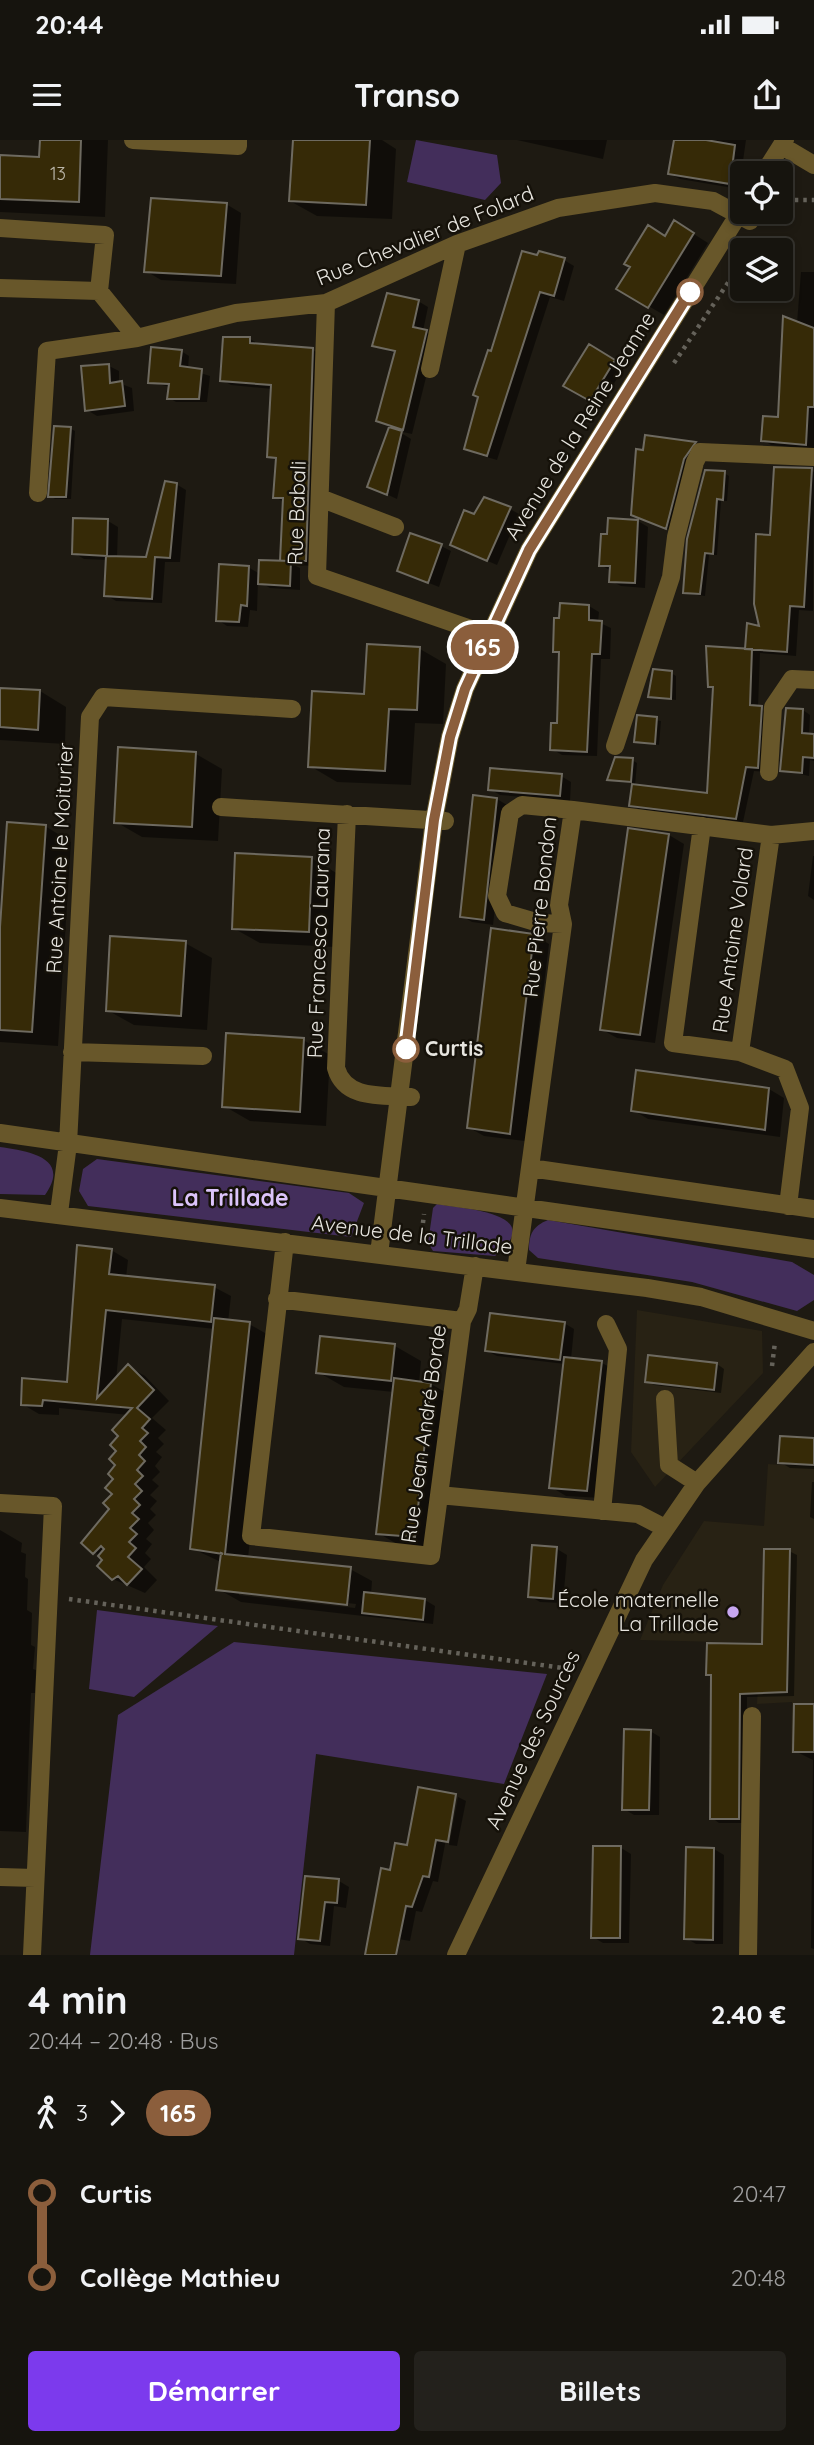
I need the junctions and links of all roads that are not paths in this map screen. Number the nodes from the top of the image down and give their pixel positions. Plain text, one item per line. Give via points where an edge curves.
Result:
1 (133, 140) edge
2 (238, 140) edge
3 (194, 142) edge
4 (783, 143) edge
5 (811, 160) edge
6 (772, 161) edge
7 (730, 209) edge
8 (737, 224) edge
9 (0, 228) edge
10 (457, 244) junction
11 (0, 288) edge
12 (99, 291) junction
13 (326, 303) junction
14 (136, 338) junction
15 (430, 369) dead end
16 (814, 457) edge
17 (38, 493) dead end
18 (320, 498) junction
19 (395, 527) dead end
20 (492, 636) junction
21 (814, 680) edge
22 (292, 709) dead end
23 (615, 746) dead end
24 (769, 772) dead end
25 (221, 807) dead end
26 (573, 810) junction
27 (346, 814) junction
28 (440, 821) junction
29 (702, 826) junction
30 (814, 831) edge
31 (771, 835) junction
32 (563, 924) junction
33 (72, 1052) junction
34 (740, 1052) junction
35 (203, 1056) dead end
36 (406, 1097) junction
37 (0, 1133) edge
38 (68, 1144) junction
39 (530, 1168) junction
40 (388, 1189) junction
41 (788, 1206) junction
42 (0, 1208) edge
43 (524, 1208) junction
44 (814, 1209) edge
45 (59, 1213) junction
46 (285, 1242) junction
47 (812, 1250) edge
48 (379, 1254) junction
49 (475, 1266) junction
50 (516, 1271) junction
51 (278, 1299) junction
52 (462, 1321) junction
53 (607, 1324) dead end
54 (814, 1331) edge
55 (814, 1352) edge
56 (665, 1399) dead end
57 (697, 1483) junction
58 (439, 1495) junction
59 (0, 1503) edge
60 (602, 1511) junction
61 (665, 1528) junction
62 (752, 1716) dead end
63 (0, 1877) edge
64 (35, 1878) junction
65 (32, 1955) edge
66 (456, 1955) edge
67 (748, 1955) edge

1 - 3 street
2 - 3 street via 238,146
4 - 5 street
4 - 6 street
7 - 10 street, Rue Chevalier de Folard via 713,201 655,193 558,208
8 - 20 street, Avenue de la Reine Jeanne via 529,550
9 - 12 street via 105,235
10 - 13 street, Rue Chevalier de Folard
10 - 15 street
11 - 12 street
12 - 14 street
13 - 14 street, Rue Chevalier de Folard via 236,313
13 - 18 street, Rue Babali
14 - 17 street, Rue Chevalier de Folard via 47,351
16 - 23 street via 700,452 676,537 671,577
18 - 19 street
18 - 20 street, Rue Babali via 317,576
20 - 28 street, Avenue de la Reine Jeanne via 450,737
21 - 24 street via 792,679 773,707
22 - 33 street, Rue Antoine le Moiturier via 103,697 90,717
25 - 27 street, Rue Francesco Laurana
26 - 29 street, Rue Pierre Bondon
26 - 32 street, Rue Pierre Bondon via 559,905
26 - 32 street via 522,805 510,813 497,896 505,913
27 - 28 street, Rue Francesco Laurana
27 - 36 street, Rue Francesco Laurana via 336,1068 349,1090
28 - 36 street, Avenue de la Reine Jeanne
29 - 31 street, Rue Pierre Bondon
29 - 34 street, Rue Antoine Volard via 673,1043
30 - 31 street, Rue Pierre Bondon
31 - 34 street, Rue Antoine Volard
32 - 39 street, Rue Pierre Bondon
33 - 35 street
33 - 38 street, Rue Antoine le Moiturier
34 - 41 street, Rue Antoine Volard via 785,1069 800,1108
36 - 40 street, Avenue de la Reine Jeanne
37 - 38 street, Avenue de la Trillade
38 - 40 street, Avenue de la Trillade
38 - 45 street, Rue Antoine le Moiturier
39 - 41 street
39 - 43 street, Rue Pierre Bondon
40 - 43 street, Avenue de la Trillade
40 - 48 street, Avenue de la Reine Jeanne
41 - 44 street
42 - 45 street, Avenue de la Trillade
43 - 47 street, Avenue de la Trillade
43 - 50 street, Rue Pierre Bondon
45 - 46 street, Avenue de la Trillade
46 - 48 street, Avenue de la Trillade
46 - 51 street, Rue Jean André Borde
48 - 49 street, Avenue de la Trillade
49 - 50 street, Avenue de la Trillade
49 - 52 street, Rue Jean André Borde
50 - 54 street, Avenue de la Trillade via 701,1297
51 - 52 street
51 - 58 street, Rue Jean André Borde via 251,1536 431,1556
52 - 58 street, Rue Jean André Borde
53 - 60 street via 618,1349
55 - 57 street, Avenue des Sources
56 - 57 street via 669,1465
57 - 61 street, Avenue des Sources
58 - 60 street
59 - 64 street via 53,1506
60 - 61 street via 638,1514
61 - 66 street, Avenue des Sources via 645,1560
62 - 67 street
63 - 64 street
64 - 65 street

